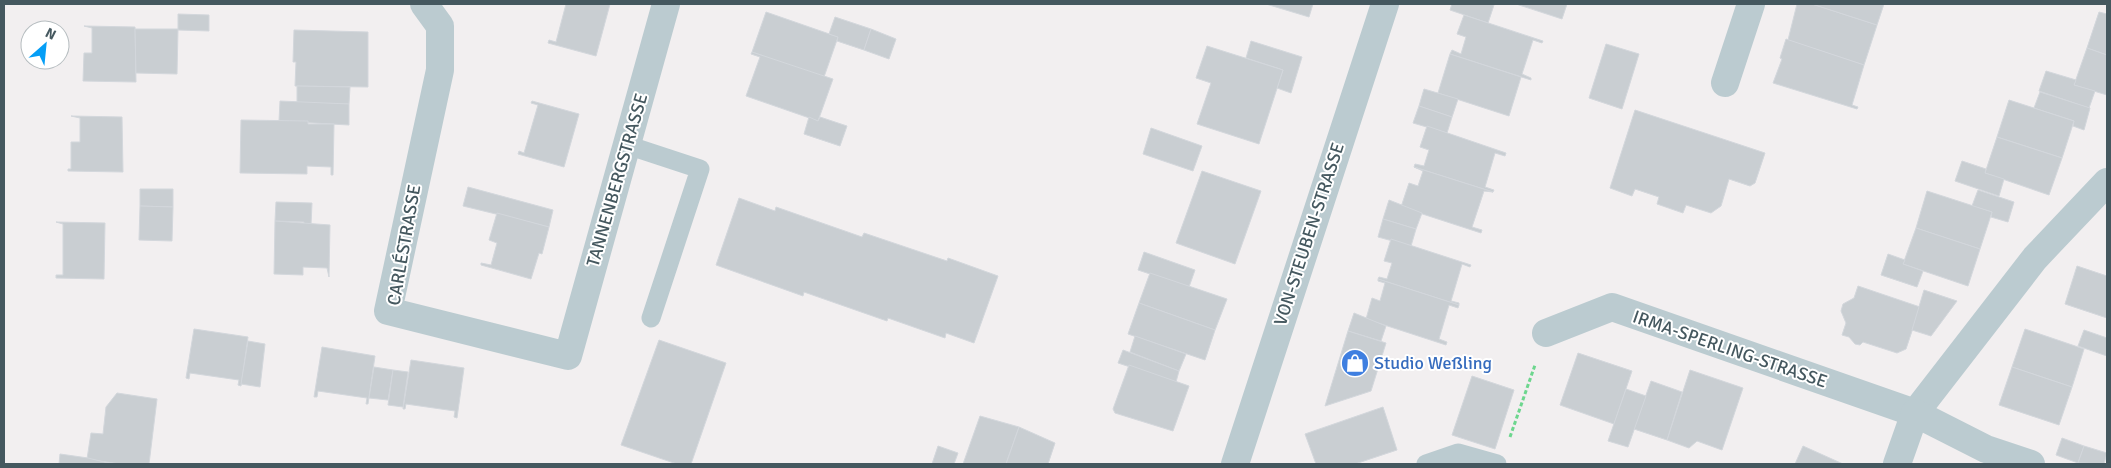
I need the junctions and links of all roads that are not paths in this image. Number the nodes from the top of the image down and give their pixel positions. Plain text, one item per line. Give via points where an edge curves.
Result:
1 (424, 4) edge
2 (666, 4) edge
3 (1385, 4) edge
4 (1751, 4) edge
5 (1725, 83) dead end
6 (626, 145) junction
7 (2107, 182) edge
8 (651, 318) dead end
9 (1546, 334) road end
10 (568, 356) joint
11 (1915, 413) junction
12 (1235, 464) edge
13 (1426, 464) edge
14 (1497, 464) edge
15 (1897, 464) edge
16 (2031, 464) edge

1 - 10 street, CARLÉSTRASSE via 440,26 440,70 388,311
2 - 6 street, TANNENBERGSTRASSE
3 - 12 street, VON-STEUBEN-STRASSE
4 - 5 street
6 - 8 lane via 700,169
6 - 10 street, TANNENBERGSTRASSE
7 - 11 street via 2034,258
9 - 11 street, IRMA-SPERLING-STRASSE via 1612,308
11 - 15 street
11 - 16 street, IRMA-SPERLING-STRASSE via 1986,450
13 - 14 lane via 1458,453

